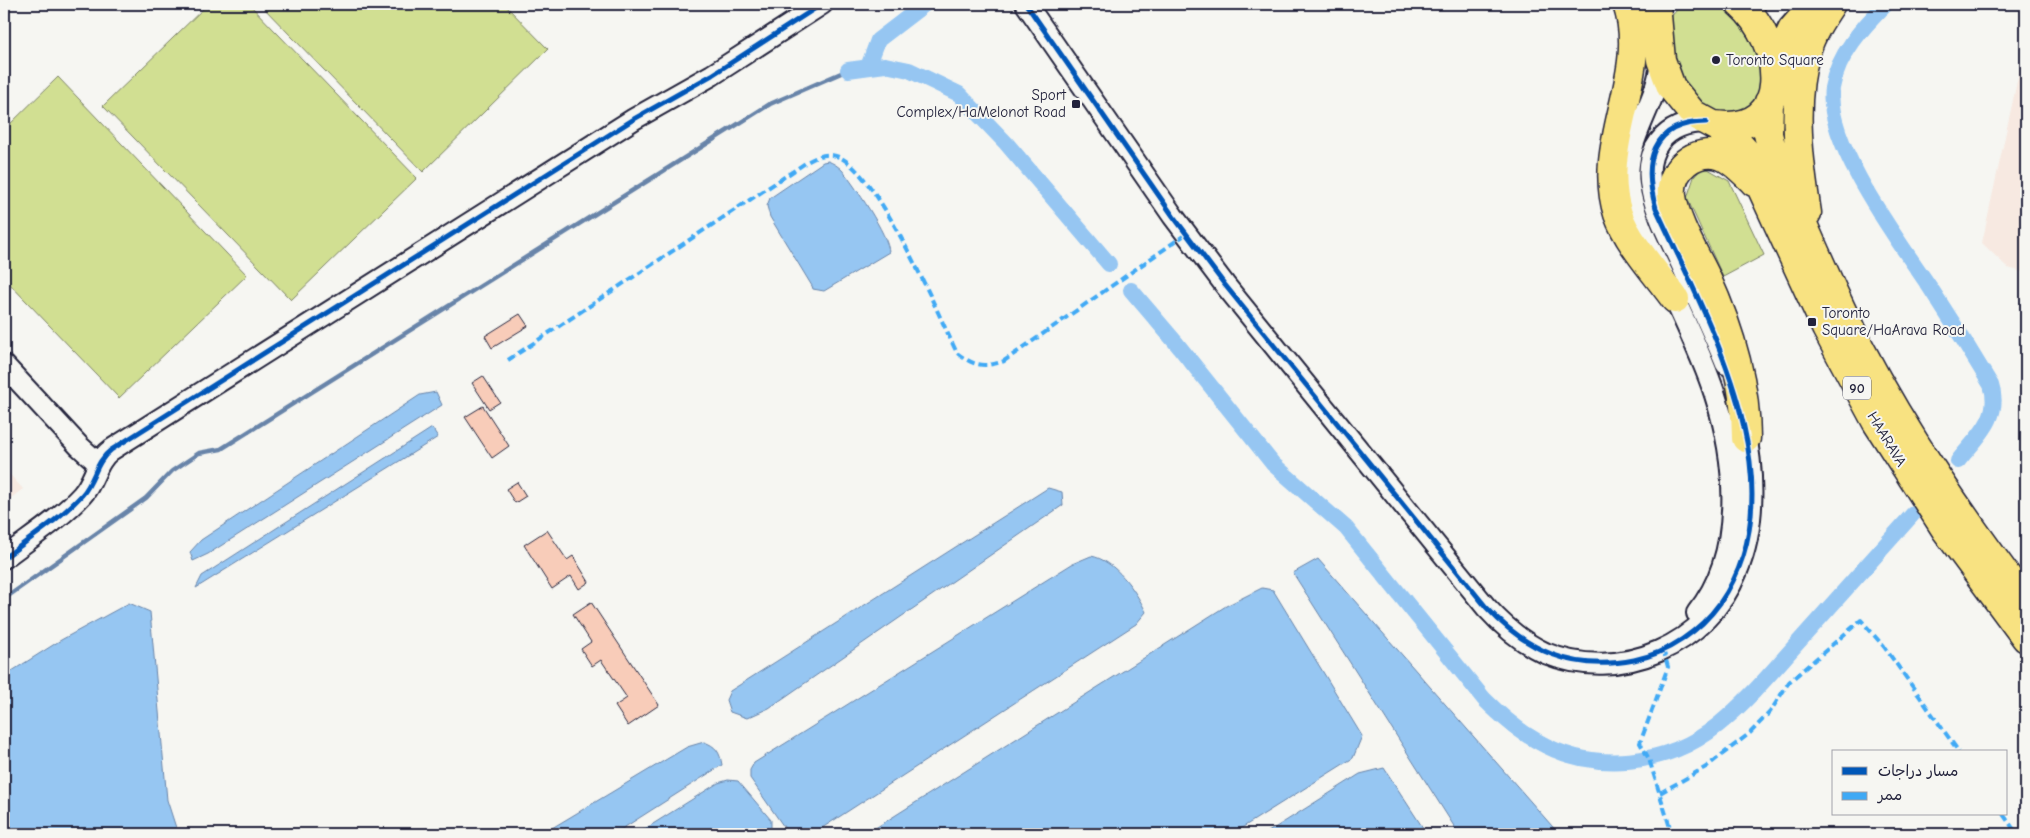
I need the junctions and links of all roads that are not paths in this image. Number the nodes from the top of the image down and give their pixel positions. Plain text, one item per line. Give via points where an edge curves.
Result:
1 (822, 4) edge
2 (1627, 4) edge
3 (1673, 4) edge
4 (1740, 4) edge
5 (1813, 4) edge
6 (1831, 4) edge
7 (1031, 8) edge
8 (1658, 16) edge
9 (1661, 60) junction
10 (1775, 64) junction
11 (1769, 102) junction
12 (1710, 124) junction
13 (1769, 201) junction
14 (1814, 248) junction
15 (1674, 299) junction
16 (4, 365) edge
17 (1746, 438) junction
18 (98, 463) junction
19 (4, 558) edge
20 (2026, 602) edge
21 (2026, 638) edge
22 (1663, 649) junction

1 - 18 street via 111,450
2 - 15 highway via 1632,24 1632,48 1611,164 1615,201 1624,227
3 - 8 highway, HAARAVA / 90 via 1664,15
4 - 10 highway, HAARAVA / 90 via 1760,26
5 - 10 main road via 1791,29
6 - 14 highway via 1806,51 1800,89 1800,158
7 - 22 street via 1173,216 1225,285 1503,626 1546,653 1593,664 1641,659
8 - 9 highway, HAARAVA / 90
9 - 12 highway, HAARAVA / 90 via 1678,98 1693,114
9 - 15 street via 1654,93 1632,144 1629,184 1640,224
10 - 11 highway, HAARAVA / 90 via 1776,81
11 - 12 highway, HAARAVA / 90 via 1755,119 1743,125
11 - 14 highway, HAARAVA / 90 via 1771,149
12 - 13 highway, HAARAVA / 90 via 1728,133 1744,150
12 - 17 street via 1689,122 1664,135 1652,161 1652,192 1728,370 1741,409
13 - 17 highway via 1749,177 1722,156 1704,155 1687,161 1673,181 1672,196 1677,214 1718,304 1731,342 1744,403
13 - 21 highway, HAARAVA / 90 via 1826,328 1876,421 1946,530
14 - 20 highway, HAARAVA / 90 via 1861,349 1908,432 1964,518
15 - 22 street via 1703,362 1720,411 1730,463 1732,502 1727,545 1712,588 1684,629
16 - 18 street via 78,446
17 - 22 street via 1751,486 1749,527 1737,572 1727,592 1699,626 1682,640
18 - 19 street via 92,480 75,502

